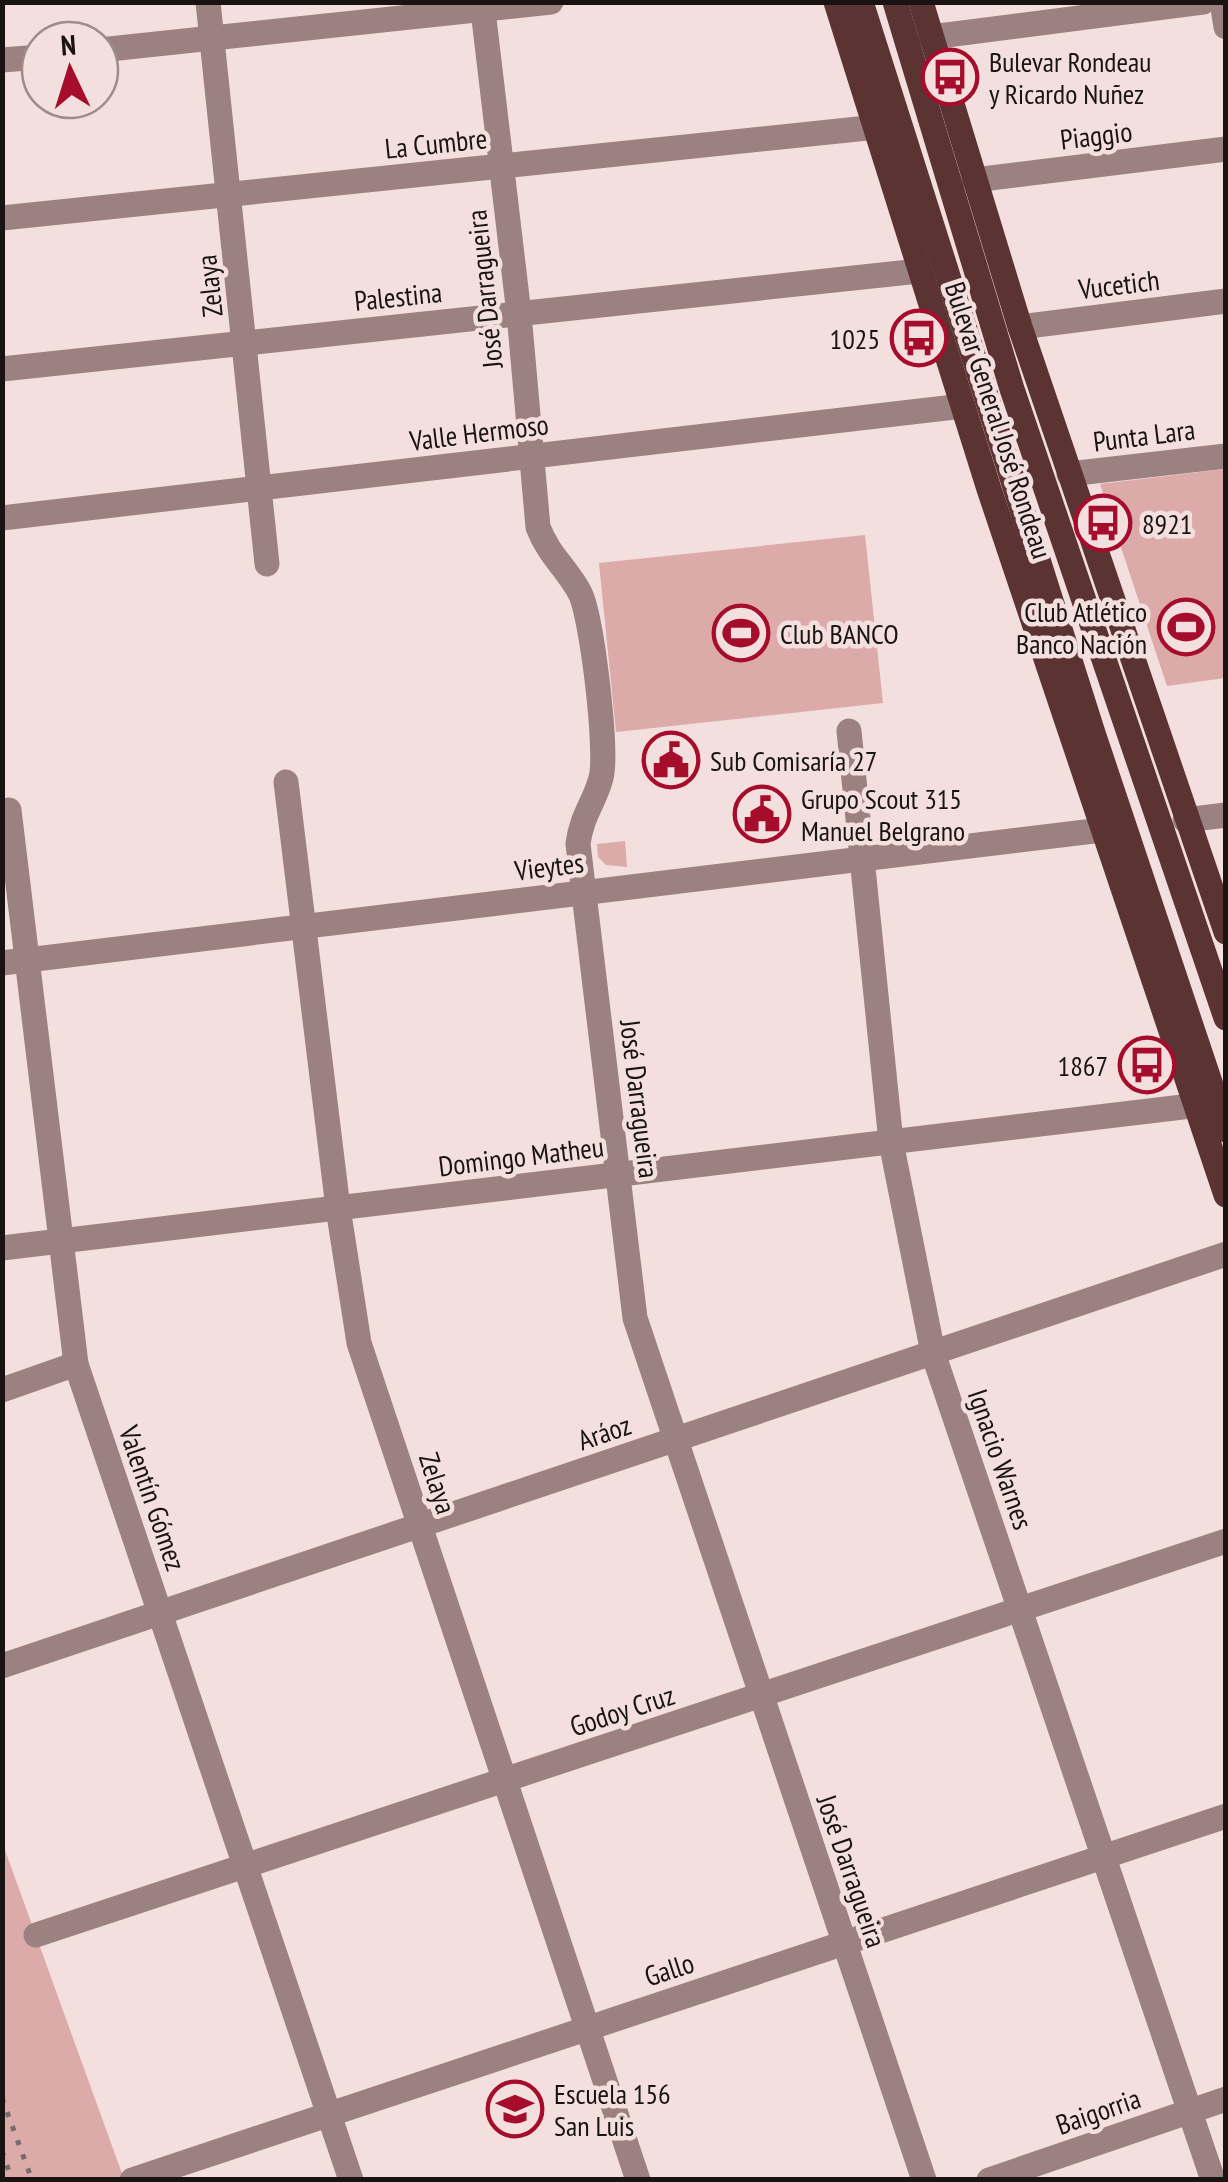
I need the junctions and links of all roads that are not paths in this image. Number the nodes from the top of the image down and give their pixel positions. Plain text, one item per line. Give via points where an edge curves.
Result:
1 (208, 2) edge
2 (551, 2) edge
3 (836, 2) edge
4 (860, 2) edge
5 (1203, 2) edge
6 (1222, 2) edge
7 (899, 5) edge
8 (482, 6) edge
9 (1226, 27) edge
10 (212, 38) junction
11 (919, 41) junction
12 (120, 48) edge
13 (867, 60) junction
14 (876, 127) junction
15 (1226, 149) edge
16 (502, 166) junction
17 (974, 180) junction
18 (229, 195) junction
19 (2, 218) edge
20 (919, 271) junction
21 (1004, 276) junction
22 (1226, 301) edge
23 (518, 314) junction
24 (1020, 327) junction
25 (246, 343) junction
26 (2, 369) edge
27 (1012, 388) junction
28 (963, 406) junction
29 (530, 456) junction
30 (1226, 456) edge
31 (1069, 474) junction
32 (261, 488) junction
33 (2, 518) edge
34 (267, 564) dead end
35 (849, 732) dead end
36 (286, 782) dead end
37 (9, 810) dead end
38 (1226, 815) edge
39 (1110, 820) junction
40 (1185, 820) junction
41 (862, 859) junction
42 (584, 892) junction
43 (304, 926) junction
44 (1226, 932) edge
45 (15, 961) edge
46 (1226, 1018) edge
47 (1212, 1103) edge
48 (1226, 1130) edge
49 (891, 1142) junction
50 (620, 1174) junction
51 (1226, 1195) edge
52 (338, 1208) junction
53 (61, 1240) junction
54 (2, 1248) edge
55 (1226, 1254) edge
56 (933, 1352) junction
57 (76, 1364) junction
58 (2, 1390) edge
59 (676, 1440) junction
60 (420, 1526) junction
61 (1226, 1541) edge
62 (1022, 1610) junction
63 (160, 1614) junction
64 (2, 1666) edge
65 (762, 1696) junction
66 (505, 1780) junction
67 (1226, 1816) edge
68 (1104, 1856) junction
69 (245, 1866) junction
70 (36, 1935) dead end
71 (845, 1942) junction
72 (587, 2028) junction
73 (1226, 2098) edge
74 (1191, 2111) junction
75 (328, 2114) junction
76 (132, 2180) edge
77 (350, 2180) edge
78 (638, 2180) edge
79 (924, 2180) edge
80 (989, 2180) edge
81 (1213, 2180) edge

1 - 10 street, Zelaya
2 - 8 street
3 - 13 main road, Bulevar General José Rondeau
4 - 13 main road, Bulevar General José Rondeau
5 - 11 street
6 - 9 street
7 - 11 main road
8 - 10 street
8 - 16 street, José Darragueira
10 - 12 street
10 - 18 street, Zelaya
11 - 13 main road
11 - 17 main road, Bulevar General José Rondeau
11 - 27 main road, Bulevar General José Rondeau
13 - 14 main road, Bulevar General José Rondeau
13 - 39 main road, Bulevar General José Rondeau
14 - 16 street, La Cumbre
14 - 20 main road, Bulevar General José Rondeau
15 - 17 street, Piaggio
16 - 18 street, La Cumbre
16 - 23 street, José Darragueira
17 - 21 main road, Bulevar General José Rondeau
18 - 19 street, La Cumbre
18 - 25 street, Zelaya
20 - 23 street, Palestina
20 - 28 main road, Bulevar General José Rondeau
21 - 24 main road, Bulevar General José Rondeau
21 - 27 main road
22 - 24 street, Vucetich
23 - 25 street, Palestina
23 - 29 street, José Darragueira
24 - 31 main road, Bulevar General José Rondeau
25 - 26 street, Palestina
25 - 32 street, Zelaya
27 - 46 main road, Bulevar General José Rondeau
28 - 29 street, Valle Hermoso
28 - 39 main road, Bulevar General José Rondeau
29 - 32 street, Valle Hermoso
29 - 42 street, José Darragueira via 538,528 582,596 600,712 602,777 578,844
30 - 31 street, Punta Lara
31 - 40 main road, Bulevar General José Rondeau
32 - 33 street, Valle Hermoso
32 - 34 street, Zelaya
35 - 41 street, Ignacio Warnes
36 - 43 street, Zelaya
37 - 45 street, Valentín Gómez
38 - 40 street
39 - 41 street, Vieytes
39 - 47 main road, Bulevar General José Rondeau
39 - 47 main road, Bulevar General José Rondeau via 1122,885
40 - 44 main road, Bulevar General José Rondeau
41 - 42 street, Vieytes
41 - 49 street, Ignacio Warnes
42 - 43 street, Vieytes
42 - 50 street, José Darragueira
43 - 45 street, Vieytes
43 - 52 street, Zelaya
45 - 53 street, Valentín Gómez
47 - 48 main road, Bulevar General José Rondeau
47 - 49 street, Domingo Matheu
47 - 51 main road, Bulevar General José Rondeau
49 - 50 street, Domingo Matheu
49 - 56 street, Ignacio Warnes
50 - 52 street, Domingo Matheu
50 - 59 street, José Darragueira via 636,1318
52 - 53 street, Domingo Matheu
52 - 60 street, Zelaya via 359,1343
53 - 54 street, Domingo Matheu
53 - 57 street, Valentín Gómez
55 - 56 street, Aráoz
56 - 59 street, Aráoz
56 - 62 street, Ignacio Warnes
57 - 58 street
57 - 63 street, Valentín Gómez
59 - 60 street, Aráoz
59 - 65 street, José Darragueira
60 - 63 street, Aráoz
60 - 66 street, Zelaya
61 - 62 street, Godoy Cruz
62 - 65 street, Godoy Cruz
62 - 68 street, Ignacio Warnes
63 - 64 street, Aráoz
63 - 69 street, Valentín Gómez
65 - 66 street, Godoy Cruz
65 - 71 street, José Darragueira
66 - 69 street, Godoy Cruz
66 - 72 street, Zelaya
67 - 68 street, Gallo
68 - 71 street, Gallo
68 - 74 street, Ignacio Warnes
69 - 70 street, Godoy Cruz
69 - 75 street, Valentín Gómez
71 - 72 street, Gallo
71 - 79 street, José Darragueira
72 - 75 street, Gallo
72 - 78 street, Zelaya
73 - 74 street, Baigorria
74 - 80 street, Baigorria
74 - 81 street, Ignacio Warnes
75 - 76 street, Gallo
75 - 77 street, Valentín Gómez

